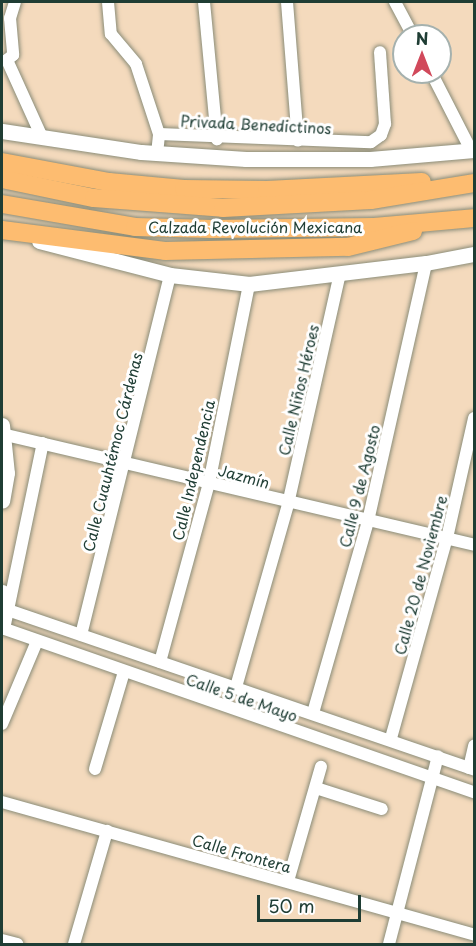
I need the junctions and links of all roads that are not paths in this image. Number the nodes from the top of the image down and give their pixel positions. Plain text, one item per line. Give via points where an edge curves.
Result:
1 (15, 2) edge
2 (108, 2) edge
3 (204, 2) edge
4 (287, 2) edge
5 (395, 2) edge
6 (407, 24) edge
7 (380, 52) dead end
8 (437, 84) edge
9 (2, 131) edge
10 (159, 134) junction
11 (42, 137) junction
12 (217, 139) junction
13 (297, 141) junction
14 (473, 150) edge
15 (157, 154) junction
16 (2, 162) edge
17 (2, 179) edge
18 (474, 182) edge
19 (2, 204) edge
20 (474, 218) edge
21 (451, 220) junction
22 (2, 231) edge
23 (474, 254) edge
24 (426, 263) junction
25 (340, 274) junction
26 (170, 275) junction
27 (249, 284) junction
28 (474, 418) edge
29 (4, 430) edge
30 (43, 443) junction
31 (126, 462) junction
32 (209, 483) junction
33 (2, 501) edge
34 (288, 504) junction
35 (368, 521) junction
36 (447, 538) junction
37 (474, 545) edge
38 (2, 592) edge
39 (5, 609) edge
40 (3, 628) edge
41 (81, 635) junction
42 (37, 640) junction
43 (160, 662) junction
44 (124, 672) junction
45 (236, 687) junction
46 (313, 713) junction
47 (2, 724) edge
48 (391, 738) junction
49 (474, 746) edge
50 (438, 756) junction
51 (321, 767) dead end
52 (95, 769) dead end
53 (472, 769) edge
54 (432, 777) junction
55 (316, 788) junction
56 (474, 792) edge
57 (2, 802) edge
58 (382, 808) dead end
59 (107, 831) junction
60 (288, 881) junction
61 (397, 914) junction
62 (474, 935) edge
63 (2, 940) edge
64 (17, 945) edge
65 (74, 945) edge
66 (389, 945) edge

1 - 11 street via 10,18 13,55 7,60
2 - 10 street via 111,34 136,64
3 - 12 street
4 - 13 street
5 - 6 street
7 - 13 street, Privada Benedictinos via 385,124 381,135 371,142
8 - 14 street
9 - 11 street
10 - 12 street, Privada Benedictinos
10 - 15 street, Privada Benedictinos
11 - 15 street
12 - 13 street, Privada Benedictinos
14 - 15 street via 370,159
16 - 18 main road via 109,182 184,189 267,190
17 - 18 main road, Calzada Revolución Mexicana via 94,198 223,208 371,200
19 - 21 main road, Calzada Revolución Mexicana via 146,227 374,227
20 - 21 main road, Calzada Revolución Mexicana
21 - 22 main road via 348,247 260,251 165,251
22 - 26 street
23 - 24 street
24 - 25 street
24 - 35 street, Calle 9 de Agosto
25 - 27 street
25 - 34 street, Calle Niños Héroes
26 - 27 street
26 - 31 street, Calle Cuauhtémoc Cárdenas
27 - 32 street, Calle Independencia
28 - 36 street, Calle 20 de Noviembre
29 - 30 street, Jazmín
29 - 33 street via 7,473
30 - 31 street, Jazmín
30 - 39 street
31 - 32 street, Jazmín
31 - 41 street, Calle Cuauhtémoc Cárdenas
32 - 34 street, Jazmín
32 - 43 street, Calle Independencia
34 - 35 street, Jazmín
34 - 45 street, Calle Niños Héroes
35 - 36 street, Jazmín
35 - 46 street, Calle 9 de Agosto
36 - 37 street, Jazmín
36 - 48 street, Calle 20 de Noviembre
38 - 39 street
39 - 40 street
39 - 41 street, Calle 5 de Mayo
40 - 42 street, Calle 5 de Mayo
41 - 43 street, Calle 5 de Mayo
42 - 44 street, Calle 5 de Mayo
42 - 47 street
43 - 45 street, Calle 5 de Mayo
44 - 52 street
44 - 54 street, Calle 5 de Mayo
45 - 46 street, Calle 5 de Mayo
46 - 48 street, Calle 5 de Mayo
48 - 50 street, Calle 5 de Mayo
49 - 53 street
50 - 53 street, Calle 5 de Mayo
50 - 54 street
51 - 55 street
54 - 56 street, Calle 5 de Mayo
54 - 61 street
55 - 58 street
55 - 60 street
57 - 59 street, Calle Frontera
59 - 60 street, Calle Frontera
59 - 65 street
60 - 61 street, Calle Frontera
61 - 62 street, Calle Frontera
61 - 66 street
63 - 64 street

